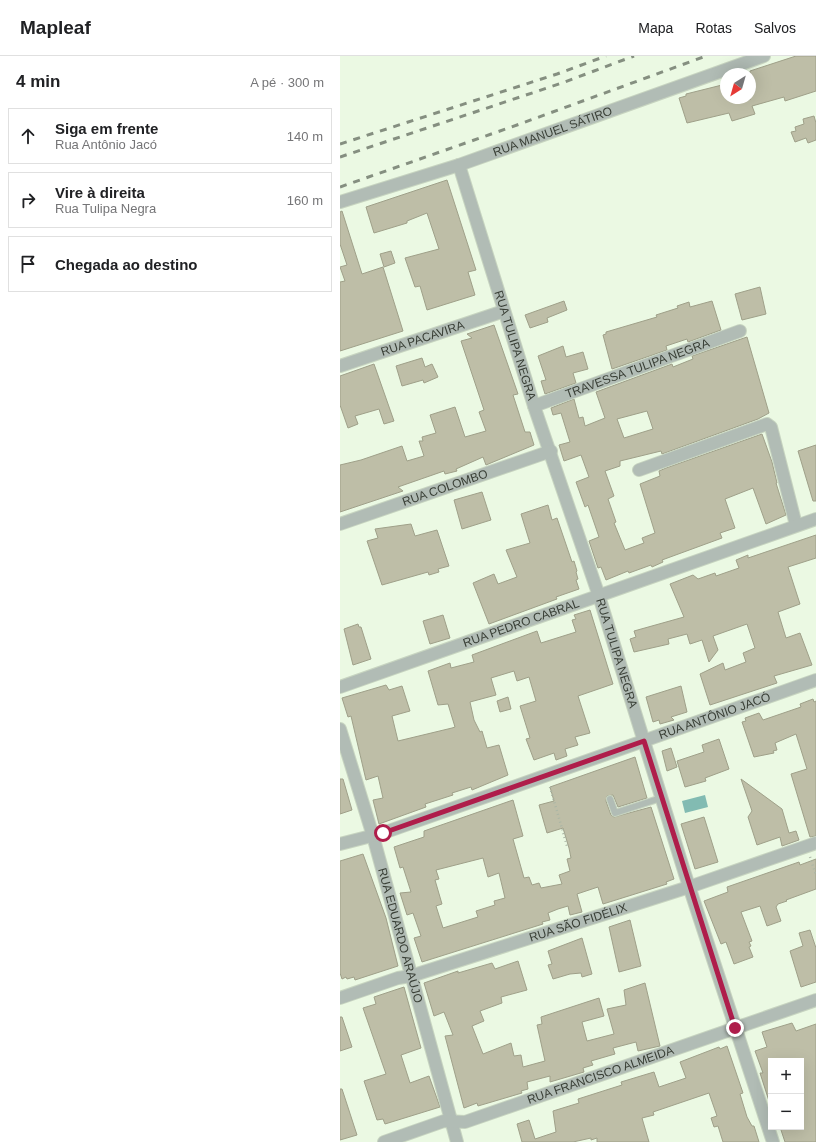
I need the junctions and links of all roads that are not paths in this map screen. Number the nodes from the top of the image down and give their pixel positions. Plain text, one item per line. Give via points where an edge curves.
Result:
1 (764, 56) edge
2 (459, 164) junction
3 (340, 202) edge
4 (504, 311) junction
5 (740, 331) dead end
6 (340, 366) edge
7 (534, 406) junction
8 (550, 451) junction
9 (639, 470) dead end
10 (816, 519) edge
11 (340, 524) edge
12 (796, 525) junction
13 (599, 596) junction
14 (816, 680) edge
15 (340, 687) edge
16 (340, 729) edge
17 (644, 741) junction
18 (661, 798) junction
19 (610, 800) dead end
20 (373, 836) junction
21 (816, 843) edge
22 (340, 844) edge
23 (689, 887) junction
24 (411, 976) junction
25 (340, 998) edge
26 (816, 1000) edge
27 (735, 1028) junction
28 (451, 1122) junction
29 (384, 1142) edge
30 (457, 1142) edge
31 (773, 1142) edge

1 - 2 street, RUA MANUEL SÁTIRO
2 - 3 street, RUA MANUEL SÁTIRO
2 - 4 street, RUA TULIPA NEGRA
4 - 6 street, RUA PACAVIRA
4 - 7 street, RUA TULIPA NEGRA
5 - 7 street, TRAVESSA TULIPA NEGRA
7 - 8 street, RUA TULIPA NEGRA
8 - 11 street, RUA COLOMBO
8 - 13 street, RUA TULIPA NEGRA
9 - 12 street via 767,424 771,427
10 - 12 street, RUA PEDRO CABRAL
12 - 13 street, RUA PEDRO CABRAL
13 - 15 street, RUA PEDRO CABRAL
13 - 17 street, RUA TULIPA NEGRA
14 - 17 street, RUA ANTÔNIO JACÓ
16 - 20 street, RUA EDUARDO ARAÚJO
17 - 18 street, RUA TULIPA NEGRA
17 - 20 street, RUA ANTÔNIO JACÓ
18 - 19 lane via 615,813
18 - 23 street, RUA TULIPA NEGRA
20 - 22 street, RUA ANTÔNIO JACÓ
20 - 24 street, RUA EDUARDO ARAÚJO
21 - 23 street, RUA SÃO FIDÉLIX
23 - 24 street, RUA SÃO FIDÉLIX
23 - 27 street, RUA TULIPA NEGRA
24 - 25 street, RUA SÃO FIDÉLIX
24 - 28 street, RUA EDUARDO ARAÚJO
26 - 27 street, RUA FRANCISCO ALMEIDA
27 - 28 street, RUA FRANCISCO ALMEIDA via 465,1122
27 - 31 street, RUA TULIPA NEGRA
28 - 29 street, RUA FRANCISCO ALMEIDA via 444,1122
28 - 30 street, RUA EDUARDO ARAÚJO

